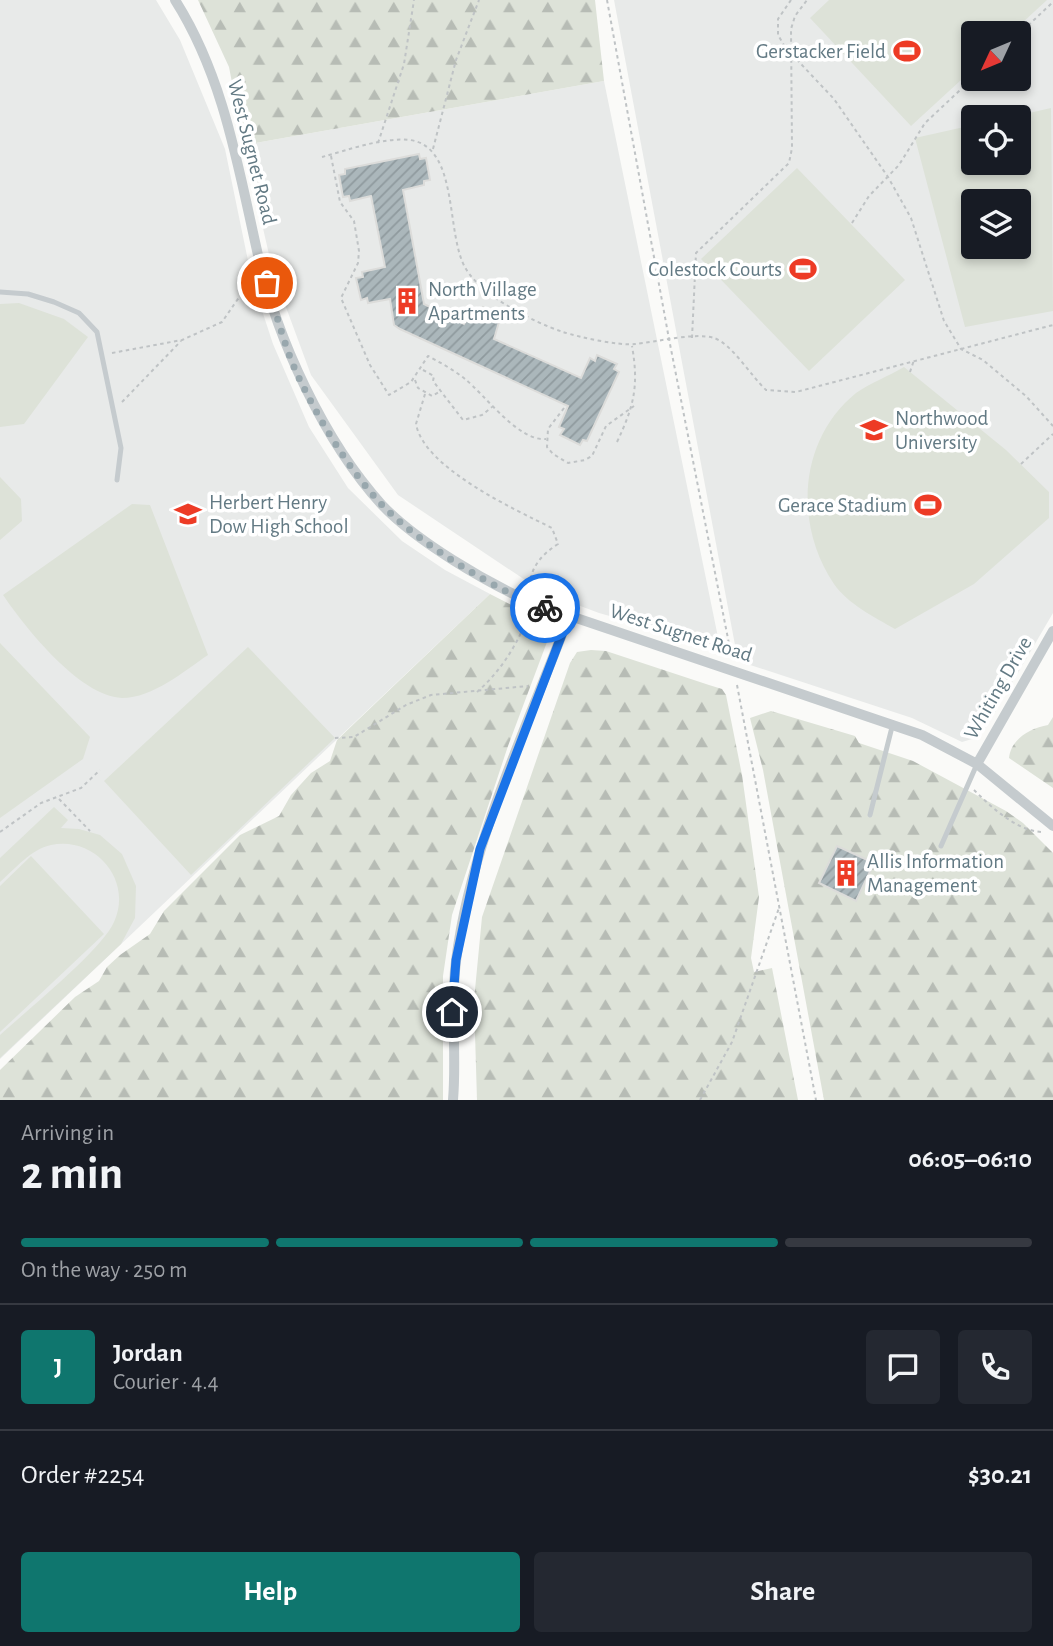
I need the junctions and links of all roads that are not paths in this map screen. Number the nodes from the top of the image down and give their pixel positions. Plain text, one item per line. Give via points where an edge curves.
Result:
1 (175, 0) edge
2 (0, 292) edge
3 (117, 480) dead end
4 (569, 616) junction
5 (1053, 631) edge
6 (893, 723) junction
7 (976, 764) junction
8 (870, 816) dead end
9 (1048, 829) edge
10 (941, 846) dead end
11 (453, 1100) edge

1 - 4 street, West Sugnet Road via 205,53 234,143 258,260 299,378 338,446 383,506 439,550 496,586
2 - 3 lane via 28,294 79,313 97,332 121,449
4 - 6 street, West Sugnet Road
4 - 11 street via 480,849 464,918 452,1012
5 - 7 street, Whiting Drive
6 - 7 street, West Sugnet Road
6 - 8 lane
7 - 9 street, West Sugnet Road
7 - 10 lane

